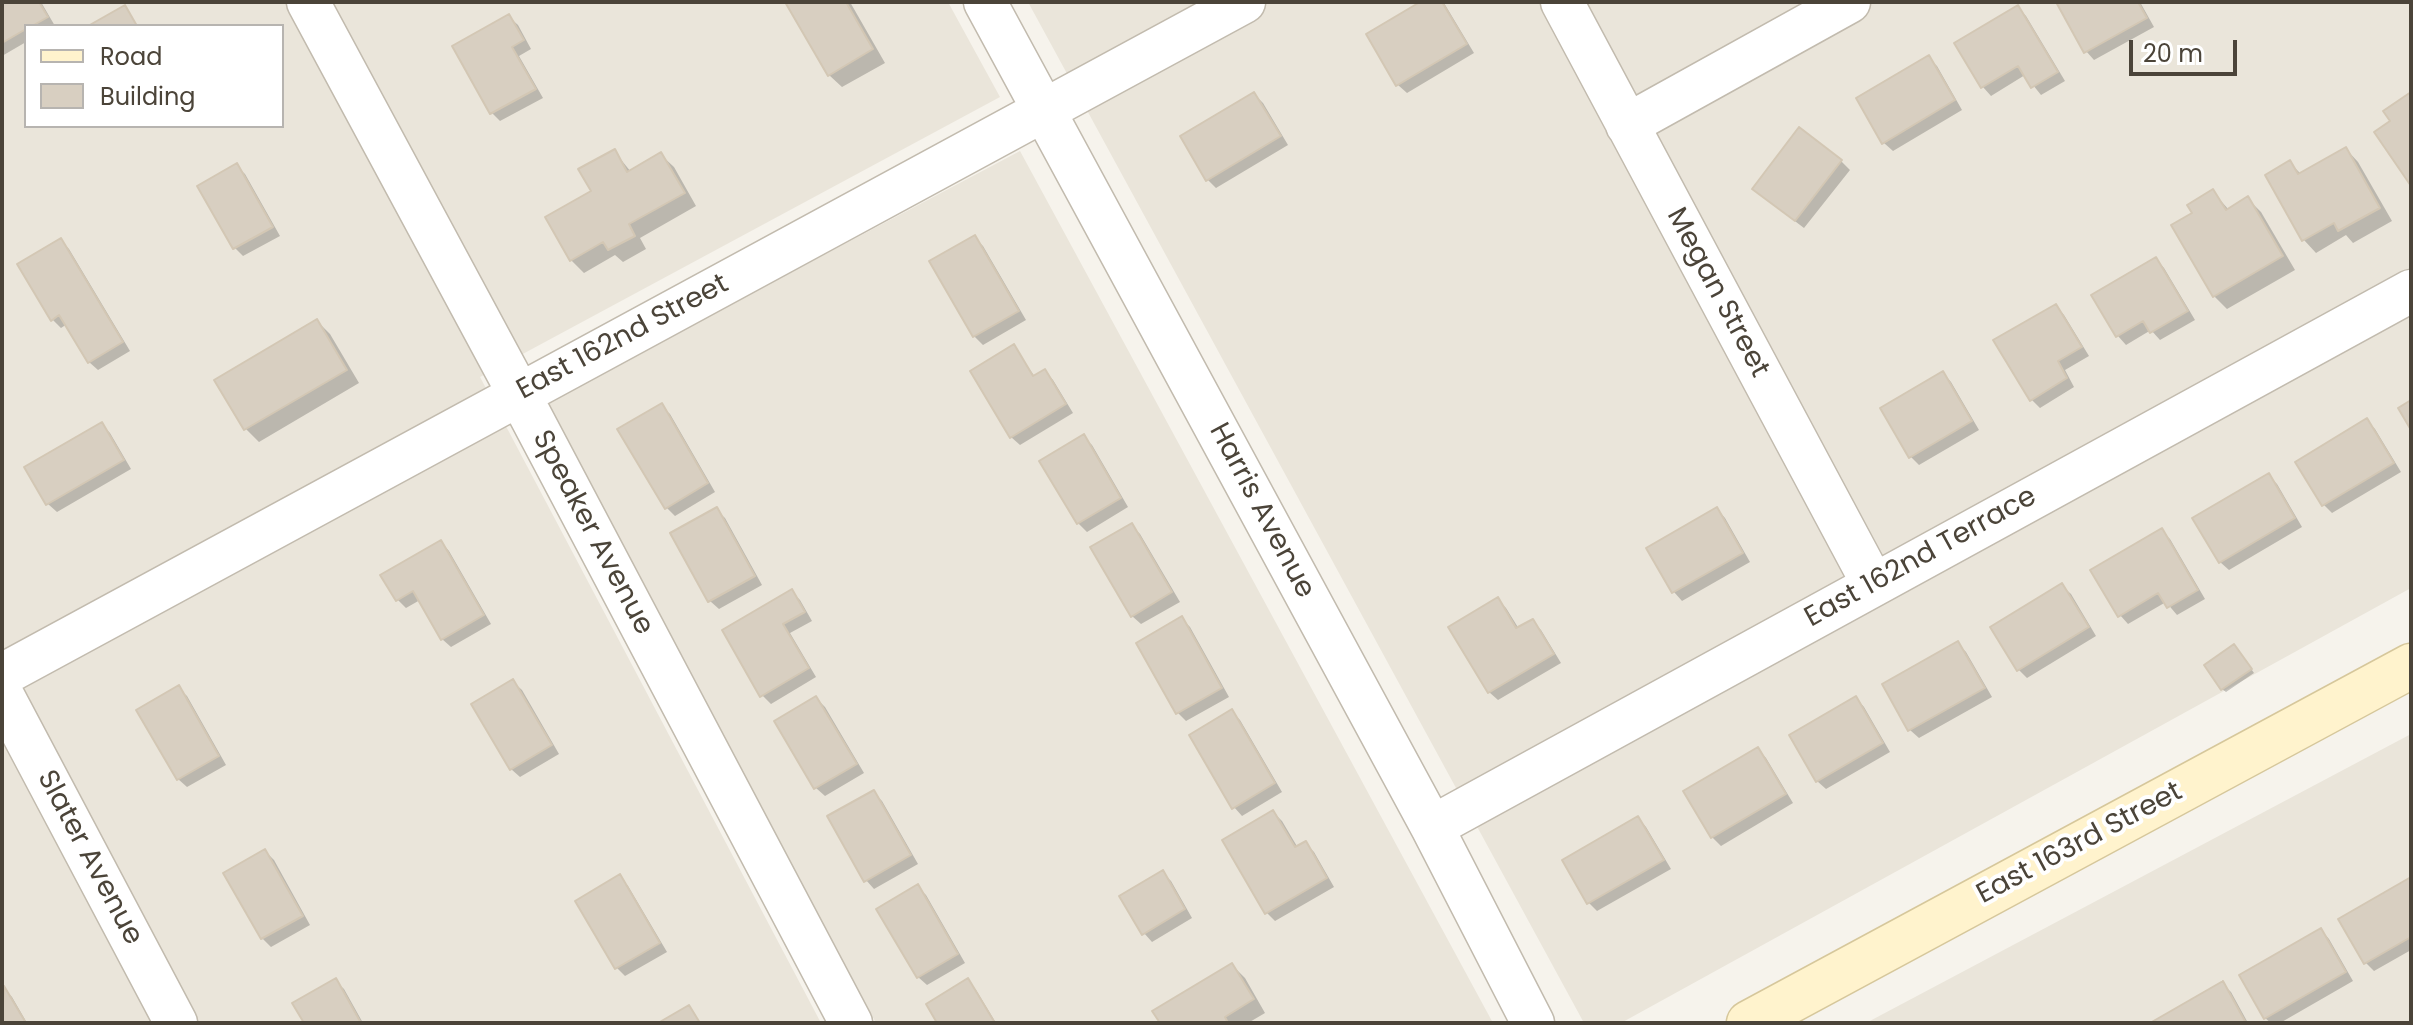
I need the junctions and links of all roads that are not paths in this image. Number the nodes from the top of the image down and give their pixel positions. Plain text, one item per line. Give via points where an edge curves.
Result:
1 (308, 2) edge
2 (985, 2) edge
3 (1244, 2) edge
4 (1562, 2) edge
5 (1849, 2) edge
6 (1044, 110) junction
7 (1627, 125) junction
8 (2411, 291) edge
9 (519, 394) junction
10 (1873, 584) junction
11 (2411, 666) edge
12 (2, 675) edge
13 (2, 694) edge
14 (1432, 827) junction
15 (176, 1023) edge
16 (851, 1023) edge
17 (1533, 1023) edge
18 (1749, 1023) edge

1 - 9 street, Speaker Avenue
2 - 6 street, Harris Avenue
3 - 6 street, East 162nd Street
4 - 7 street, Megan Street
5 - 7 street
6 - 9 street, East 162nd Street
6 - 14 street, Harris Avenue
7 - 10 street, Megan Street
8 - 10 street, East 162nd Terrace
9 - 12 street, East 162nd Street
9 - 16 street, Speaker Avenue
10 - 14 street, East 162nd Terrace
11 - 18 street, East 163rd Street
13 - 15 street, Slater Avenue
14 - 17 street, Harris Avenue

